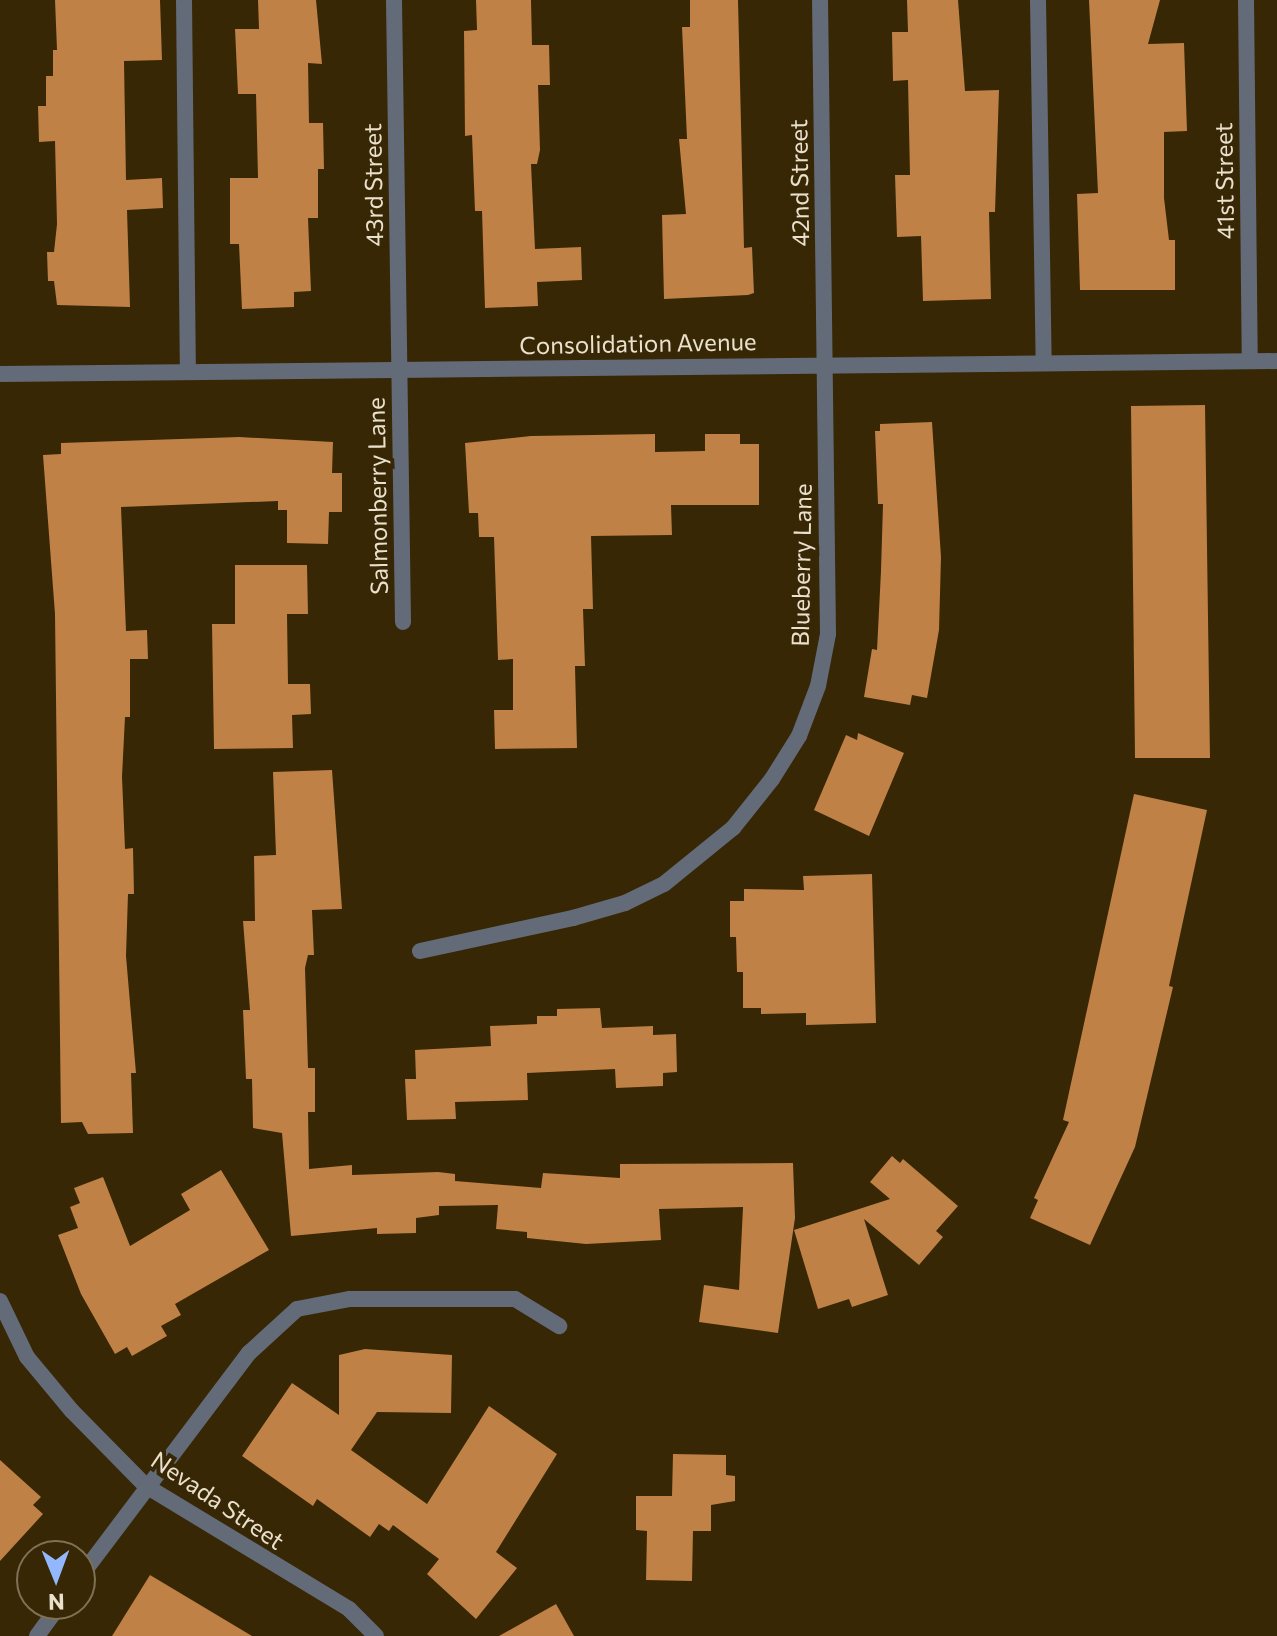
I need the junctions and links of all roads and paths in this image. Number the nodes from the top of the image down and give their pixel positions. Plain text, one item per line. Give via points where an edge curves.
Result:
1 (184, 0) edge
2 (394, 0) edge
3 (820, 0) edge
4 (1038, 0) edge
5 (1246, 0) edge
6 (1250, 361) junction
7 (1277, 361) edge
8 (1044, 363) junction
9 (826, 366) junction
10 (400, 370) junction
11 (188, 372) junction
12 (0, 374) edge
13 (403, 622) dead end
14 (420, 951) dead end
15 (0, 1301) edge
16 (559, 1326) dead end
17 (146, 1486) junction
18 (96, 1555) edge
19 (376, 1636) edge

1 - 11 street
2 - 10 street, 43rd Street
3 - 9 street, 42nd Street
4 - 8 street
5 - 6 street, 41st Street
6 - 7 street, Consolidation Avenue
6 - 8 street, Consolidation Avenue
8 - 9 street, Consolidation Avenue
9 - 10 street, Consolidation Avenue
9 - 14 street, Blueberry Lane via 828,634 818,686 799,736 772,779 700,859 625,903
10 - 11 street, Consolidation Avenue
10 - 13 street, Salmonberry Lane
11 - 12 street, Consolidation Avenue
15 - 17 street, Nevada Street via 27,1357
16 - 17 street via 515,1299 350,1299 297,1309 249,1353
17 - 18 street
17 - 19 street, Nevada Street via 349,1609

